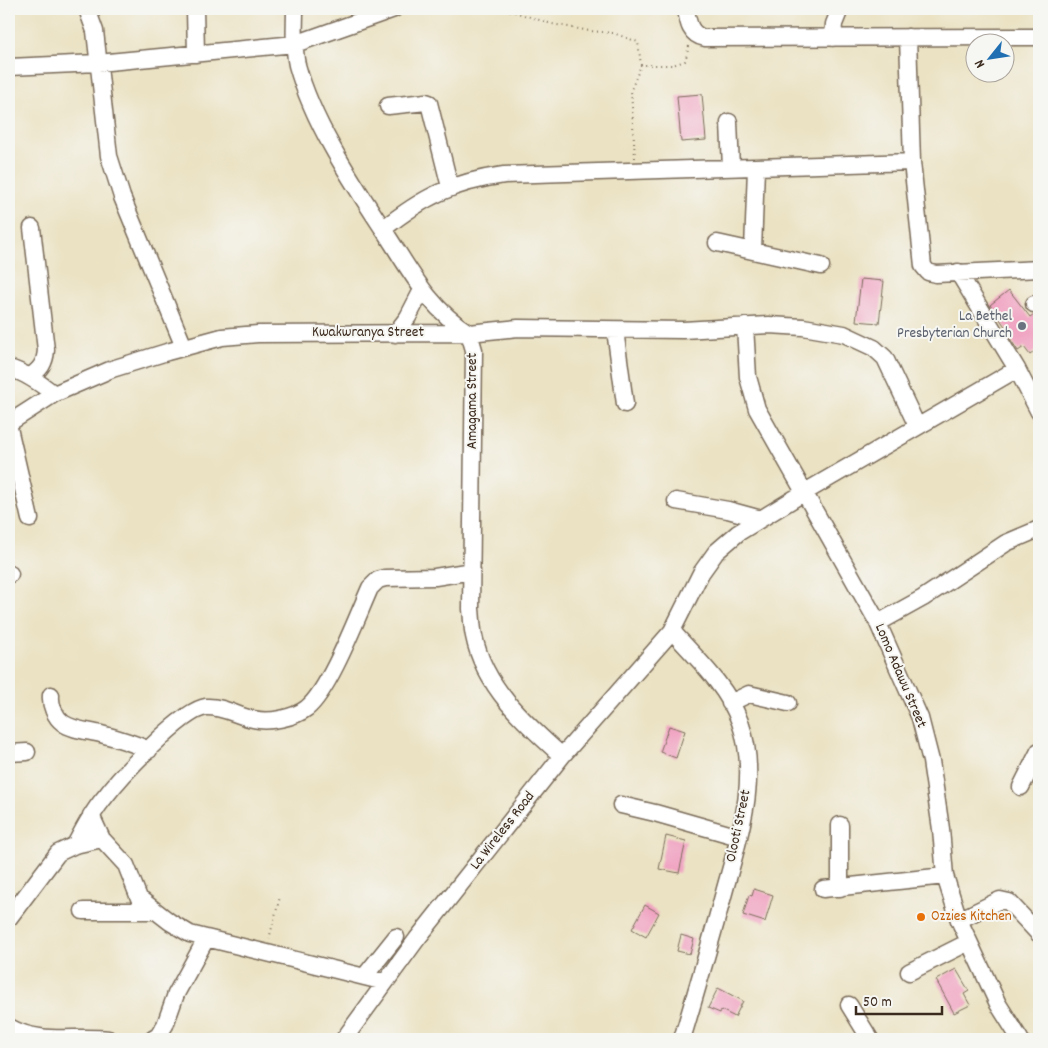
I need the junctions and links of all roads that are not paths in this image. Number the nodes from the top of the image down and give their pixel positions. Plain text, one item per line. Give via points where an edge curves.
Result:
1 (87, 9) edge
2 (195, 9) edge
3 (295, 9) edge
4 (394, 9) edge
5 (686, 9) edge
6 (840, 9) edge
7 (908, 37) junction
8 (1039, 37) edge
9 (833, 38) junction
10 (295, 44) junction
11 (196, 54) junction
12 (98, 63) junction
13 (9, 67) edge
14 (388, 106) dead end
15 (729, 122) dead end
16 (912, 162) junction
17 (731, 168) junction
18 (756, 168) junction
19 (450, 187) junction
20 (32, 228) dead end
21 (383, 229) junction
22 (717, 244) dead end
23 (753, 250) junction
24 (820, 266) dead end
25 (1039, 269) edge
26 (958, 272) junction
27 (422, 290) junction
28 (745, 326) junction
29 (615, 330) junction
30 (469, 333) junction
31 (395, 334) junction
32 (184, 347) junction
33 (9, 368) edge
34 (1017, 369) junction
35 (30, 377) junction
36 (54, 394) junction
37 (625, 404) dead end
38 (1039, 412) edge
39 (9, 422) edge
40 (917, 426) junction
41 (9, 428) edge
42 (805, 492) junction
43 (676, 501) dead end
44 (762, 519) junction
45 (30, 520) dead end
46 (1039, 529) edge
47 (472, 571) junction
48 (878, 622) junction
49 (672, 631) junction
50 (51, 695) dead end
51 (730, 702) junction
52 (788, 703) dead end
53 (149, 750) junction
54 (1039, 751) edge
55 (9, 752) edge
56 (27, 752) dead end
57 (562, 756) junction
58 (1021, 787) dead end
59 (621, 805) dead end
60 (91, 816) junction
61 (840, 825) dead end
62 (739, 837) junction
63 (102, 839) junction
64 (75, 845) junction
65 (946, 876) junction
66 (82, 911) dead end
67 (154, 911) junction
68 (9, 918) edge
69 (959, 920) junction
70 (1039, 934) edge
71 (396, 937) dead end
72 (206, 939) junction
73 (970, 942) junction
74 (908, 972) dead end
75 (364, 977) junction
76 (384, 982) junction
77 (848, 1006) dead end
78 (9, 1027) edge
79 (108, 1039) edge
80 (153, 1039) edge
81 (344, 1039) edge
82 (682, 1039) edge
83 (870, 1039) edge
84 (1020, 1039) edge

1 - 12 street via 95,31
2 - 11 street
3 - 10 street, Amagama Street
4 - 10 street
5 - 9 street via 688,23 698,36
6 - 9 street
7 - 8 street
7 - 9 street
7 - 16 street
10 - 11 street
10 - 21 street, Amagama Street via 297,64 307,93 328,138 354,186
11 - 12 street
12 - 13 street
12 - 32 street via 109,156 122,197
14 - 19 street via 429,103
15 - 17 street
16 - 18 street
16 - 26 street via 923,266 936,274
17 - 18 street
17 - 19 street via 504,175
18 - 23 street
19 - 21 street via 421,201
20 - 35 street via 46,360
21 - 27 street, Amagama Street
22 - 23 street
23 - 24 street
25 - 26 street
26 - 34 street
27 - 30 street, Amagama Street via 451,322
27 - 31 street
28 - 29 street, Kwakwranya Street
28 - 40 street, Kwakwranya Street via 769,325 835,332 874,348 885,358
28 - 42 street, Lomo Adawu Street via 751,392
29 - 30 street, Kwakwranya Street via 518,328
29 - 37 street
30 - 31 street, Kwakwranya Street
30 - 47 street, Amagama Street via 474,350
31 - 32 street, Kwakwranya Street via 258,334 222,337
32 - 36 street, Kwakwranya Street via 112,370
33 - 35 street
34 - 38 street
34 - 40 street, La Wireless Road
35 - 36 street
36 - 39 street, Kwakwranya Street
40 - 42 street, La Wireless Road
41 - 45 street
42 - 44 street, La Wireless Road
42 - 48 street, Lomo Adawu Street
43 - 44 street
44 - 49 street, La Wireless Road via 738,533 716,552 701,573
46 - 48 street via 1006,543 923,598
47 - 53 street via 435,577 385,578 373,584 331,674 318,696 300,713 260,720 220,708 203,708 172,728
47 - 57 street, Amagama Street via 474,636 484,667 511,708
48 - 65 street, Lomo Adawu Street via 920,718 931,761
49 - 51 street, Olooti Street via 713,676
49 - 57 street, La Wireless Road
50 - 53 street via 54,711 63,723
51 - 52 street via 749,694
51 - 62 street, Olooti Street via 740,721 748,765 748,798
53 - 60 street via 104,797
54 - 58 street
55 - 56 street
57 - 76 street, La Wireless Road
59 - 62 street
60 - 63 street
60 - 64 street
61 - 65 street via 832,888
62 - 82 street, Olooti Street
63 - 64 street
63 - 67 street via 126,866 139,898
64 - 68 street via 58,853
65 - 69 street, Lomo Adawu Street
66 - 67 street
67 - 72 street via 190,934
69 - 70 street via 1004,900
69 - 73 street, Lomo Adawu Street
71 - 75 street
72 - 75 street
72 - 80 street via 176,994 166,1025
73 - 74 street
73 - 84 street, Lomo Adawu Street via 998,1004
75 - 76 street
76 - 81 street, La Wireless Road
77 - 83 street
78 - 79 street via 32,1037

